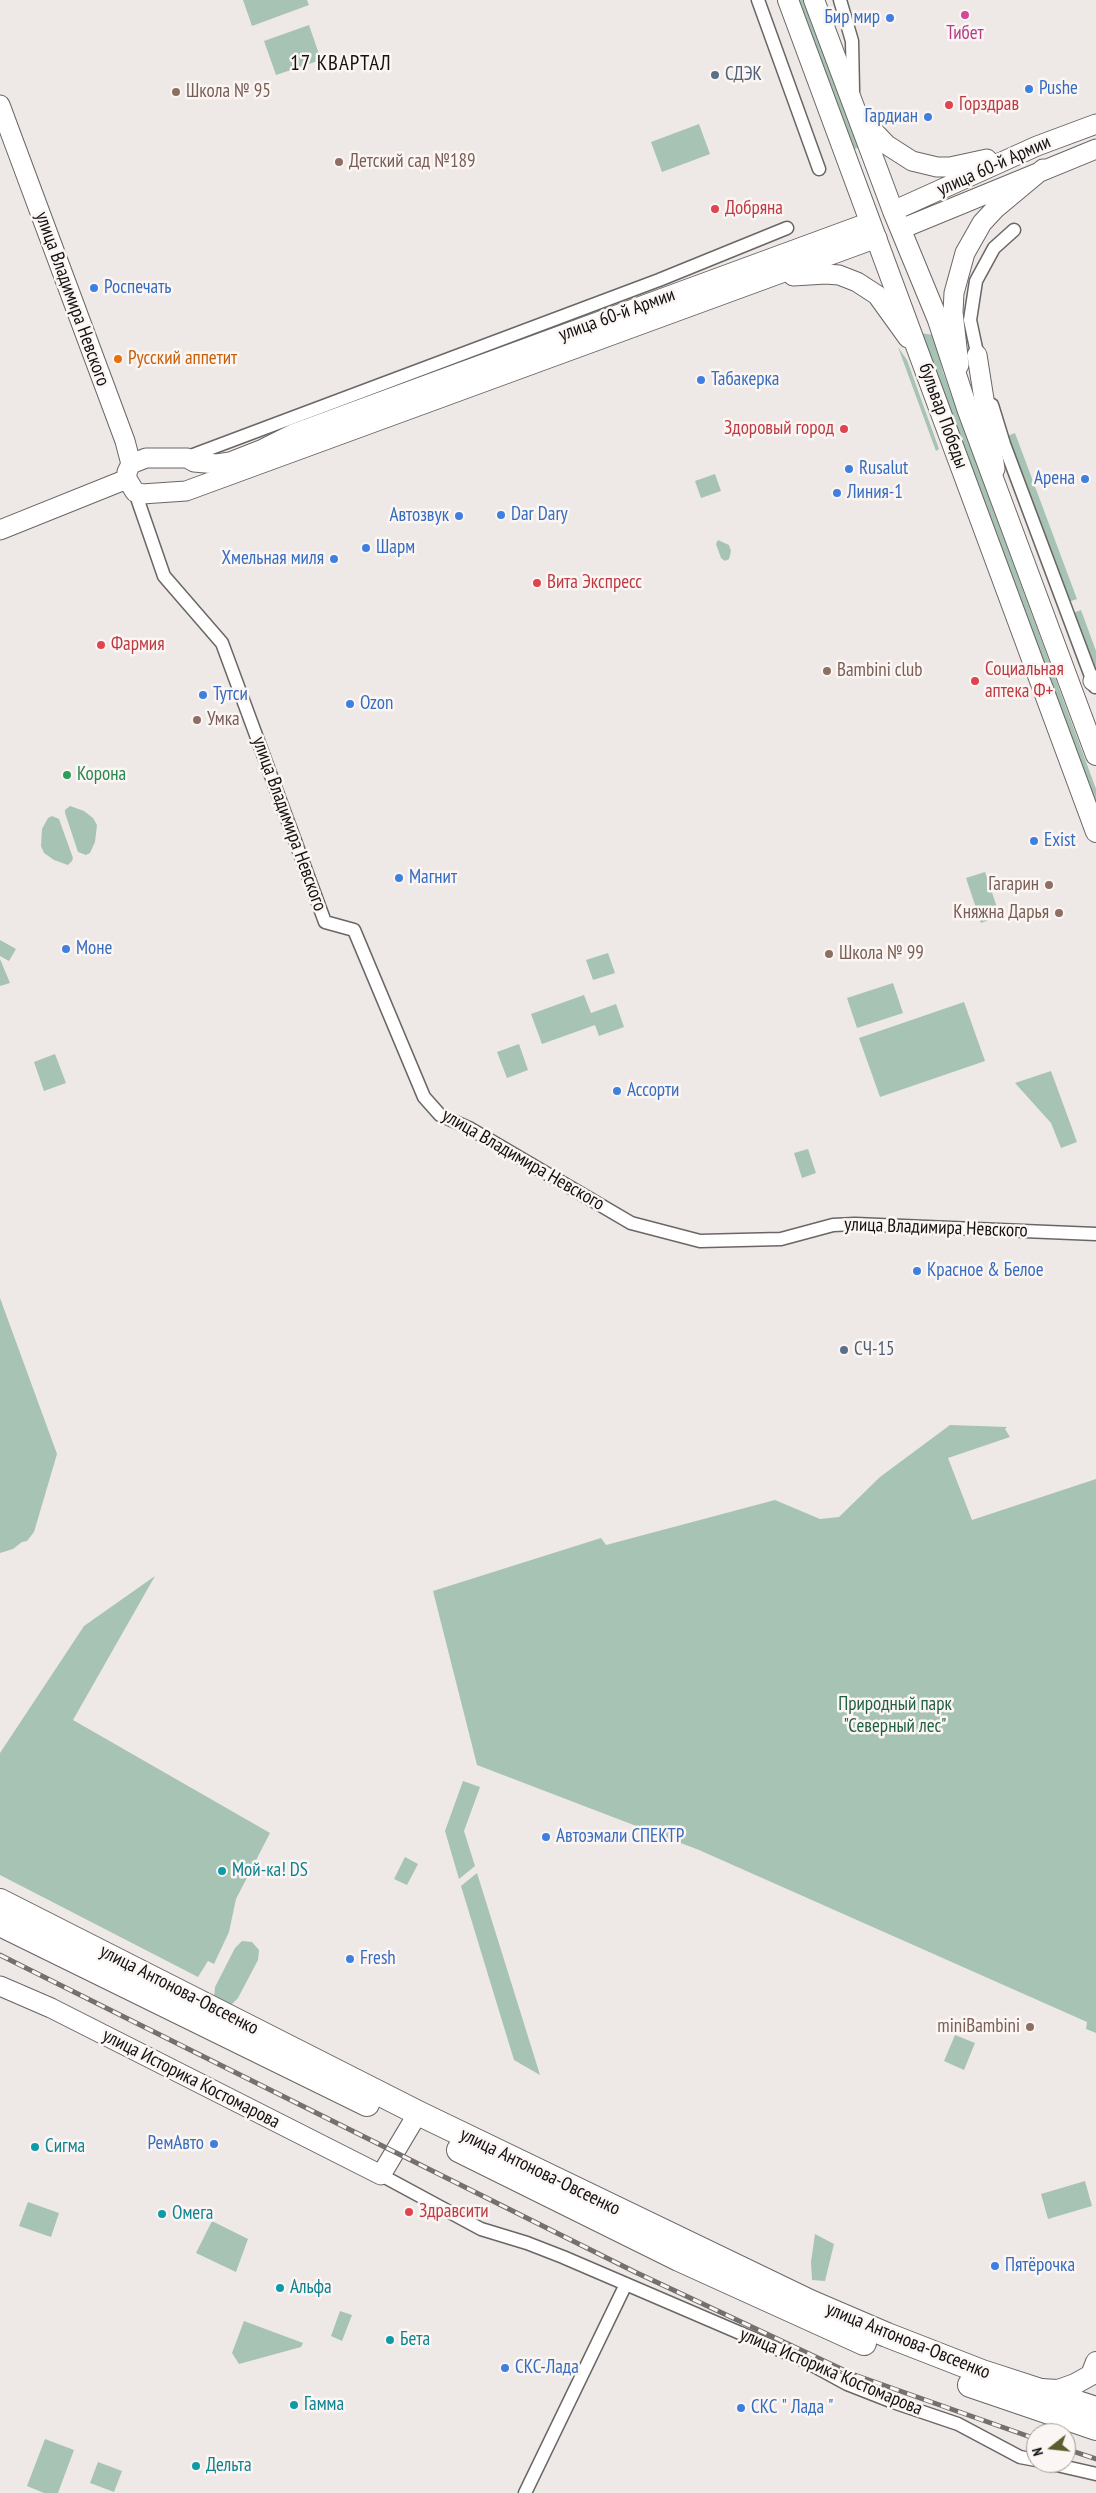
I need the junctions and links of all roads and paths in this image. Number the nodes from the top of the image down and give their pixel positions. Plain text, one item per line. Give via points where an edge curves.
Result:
1 (758, 0) edge
2 (788, 0) edge
3 (814, 0) edge
4 (840, 0) edge
5 (0, 105) edge
6 (854, 109) junction
7 (1096, 124) edge
8 (1037, 146) junction
9 (1096, 149) edge
10 (819, 169) dead end
11 (1043, 170) junction
12 (897, 220) junction
13 (787, 228) dead end
14 (874, 230) junction
15 (1014, 230) dead end
16 (764, 280) junction
17 (607, 328) junction
18 (976, 355) junction
19 (924, 362) junction
20 (968, 411) junction
21 (193, 458) junction
22 (131, 479) junction
23 (186, 491) junction
24 (1000, 495) junction
25 (0, 530) edge
26 (1095, 684) edge
27 (1096, 755) edge
28 (1096, 832) edge
29 (1096, 1234) edge
30 (0, 1901) edge
31 (0, 1924) edge
32 (0, 1986) edge
33 (414, 2119) junction
34 (381, 2175) junction
35 (626, 2284) junction
36 (1092, 2372) edge
37 (1034, 2389) junction
38 (1088, 2416) edge
39 (1026, 2458) edge
40 (1076, 2469) edge
41 (1096, 2474) edge
42 (525, 2493) edge

1 - 10 street
2 - 14 main road, бульвар Победы
3 - 6 main road, бульвар Победы
4 - 6 street via 852,41
5 - 22 street, улица Владимира Невского via 125,441
6 - 8 street via 886,145 925,165 968,165
6 - 12 main road, бульвар Победы
7 - 8 street, улица 60-й Армии
8 - 12 street, улица 60-й Армии
9 - 11 street, улица 60-й Армии
11 - 12 street, улица 60-й Армии
11 - 20 street via 1012,193 982,223 972,238 958,274 954,293 955,332
12 - 14 main road, улица 60-й Армии
12 - 20 main road, бульвар Победы via 938,320
13 - 21 street
14 - 16 street, улица 60-й Армии
14 - 17 street, улица 60-й Армии
14 - 19 main road, бульвар Победы
15 - 18 street via 994,248 976,281 970,320
16 - 17 street, улица 60-й Армии
16 - 19 street via 826,274 858,282 877,295
17 - 21 street, улица 60-й Армии via 293,434 230,462 217,464
17 - 23 street, улица 60-й Армии
18 - 24 street
18 - 26 street via 1004,444
19 - 28 main road, бульвар Победы
20 - 24 main road, бульвар Победы
21 - 22 street, улица 60-й Армии via 146,458
21 - 23 street via 198,475 196,482
22 - 23 street via 142,494
22 - 25 street, улица 60-й Армии
22 - 29 street, улица Владимира Невского via 164,576 222,643 325,922 354,930 424,1096 440,1115 470,1128 631,1222 700,1241 781,1240 832,1225 855,1224
24 - 27 main road, бульвар Победы
30 - 33 highway, улица Антонова-Овсеенко
31 - 33 highway, улица Антонова-Овсеенко
32 - 34 street, улица Историка Костомарова via 51,2008
33 - 34 street
33 - 37 highway, улица Антонова-Овсеенко via 810,2302 912,2345
33 - 38 highway, улица Антонова-Овсеенко via 541,2193 802,2317 968,2384
34 - 35 street, улица Историка Костомарова via 481,2230 527,2243
35 - 39 street, улица Историка Костомарова via 803,2360 847,2384 958,2424
35 - 42 street
36 - 37 main road via 1058,2390
36 - 38 main road
37 - 38 highway, улица Антонова-Овсеенко
40 - 41 street

